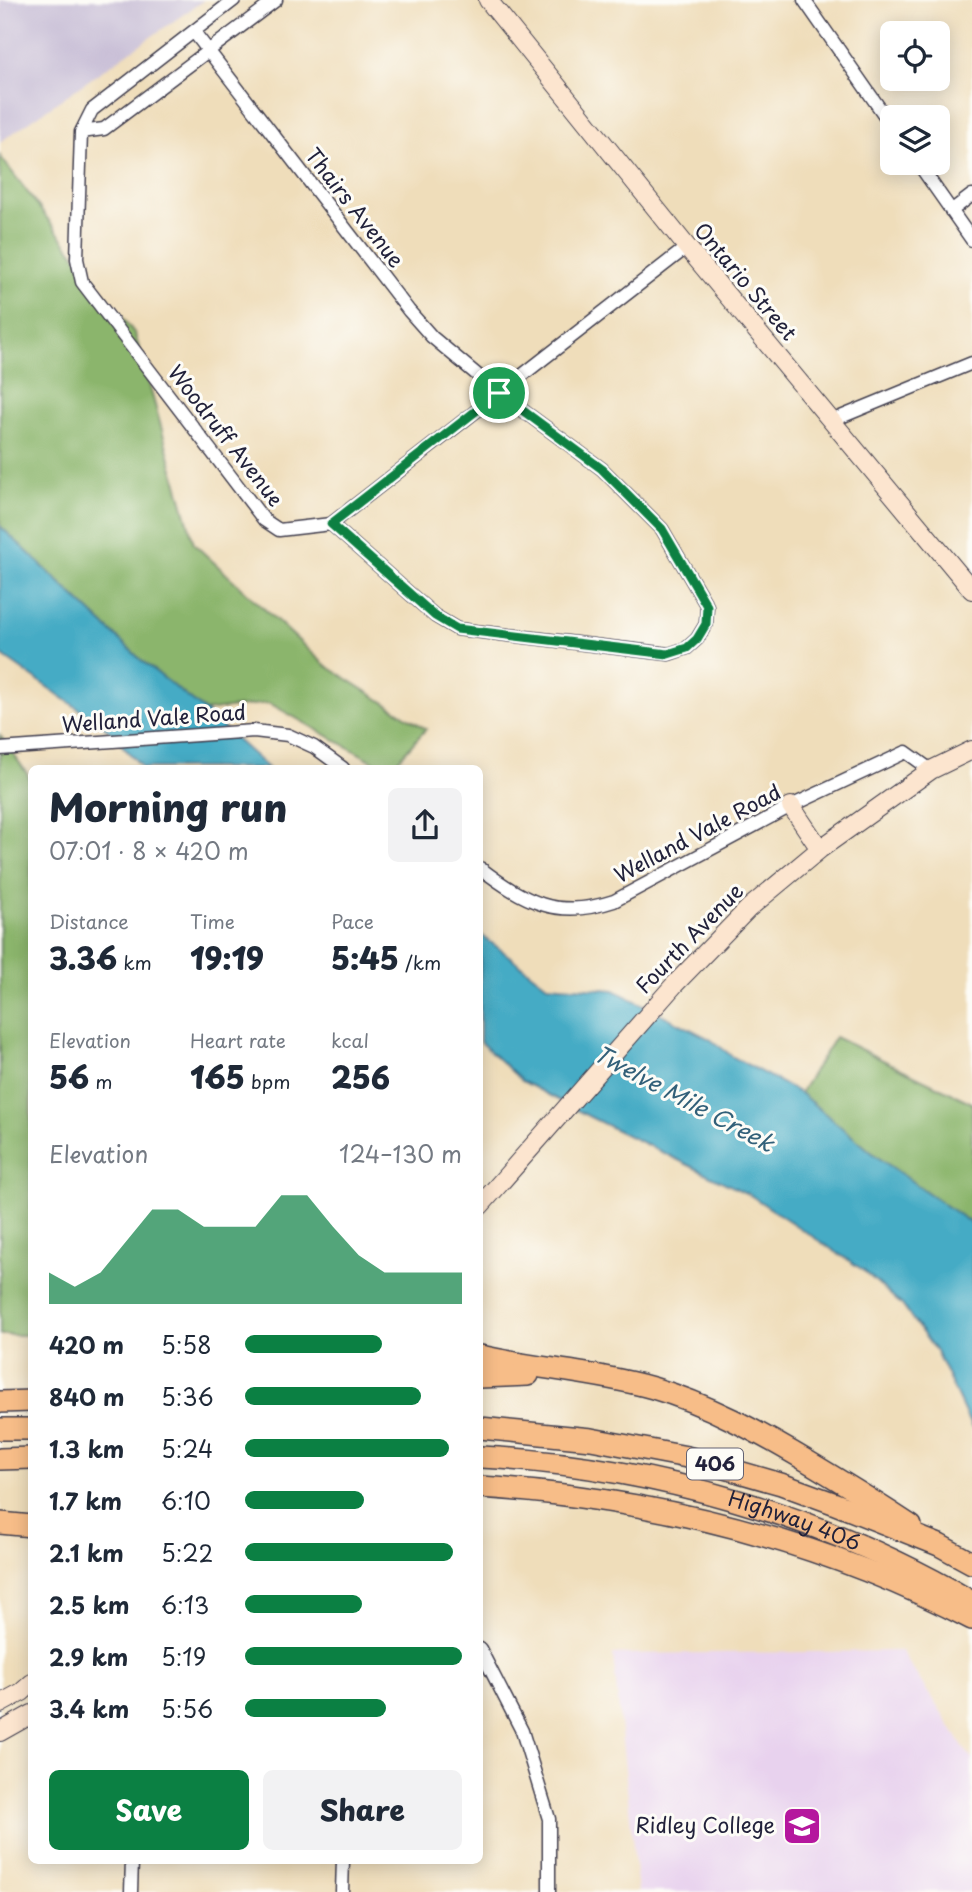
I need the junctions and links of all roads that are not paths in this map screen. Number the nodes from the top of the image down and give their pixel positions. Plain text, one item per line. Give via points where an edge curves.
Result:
1 (234, 0) edge
2 (276, 0) edge
3 (488, 0) edge
4 (804, 0) edge
5 (194, 32) junction
6 (208, 51) junction
7 (880, 110) edge
8 (82, 132) junction
9 (926, 175) edge
10 (972, 195) edge
11 (951, 211) junction
12 (972, 240) edge
13 (687, 247) junction
14 (972, 363) edge
15 (499, 393) junction
16 (831, 421) junction
17 (331, 524) junction
18 (972, 590) edge
19 (5, 749) edge
20 (972, 750) edge
21 (339, 765) edge
22 (931, 770) junction
23 (791, 806) junction
24 (820, 849) junction
25 (483, 870) edge
26 (483, 1202) edge
27 (483, 1357) edge
28 (593, 1376) junction
29 (483, 1377) edge
30 (28, 1401) edge
31 (0, 1402) edge
32 (483, 1428) edge
33 (0, 1429) edge
34 (28, 1429) edge
35 (483, 1457) edge
36 (0, 1458) edge
37 (28, 1458) edge
38 (483, 1487) edge
39 (28, 1520) edge
40 (1, 1523) edge
41 (28, 1526) edge
42 (939, 1545) junction
43 (972, 1563) edge
44 (972, 1602) edge
45 (972, 1619) edge
46 (483, 1655) edge
47 (28, 1686) edge
48 (0, 1704) edge
49 (28, 1716) edge
50 (0, 1732) edge
51 (132, 1864) edge
52 (343, 1864) edge
53 (131, 1892) edge
54 (342, 1892) edge
55 (549, 1892) edge

1 - 5 street
2 - 6 street
3 - 13 main road, Ontario Street
4 - 7 street
5 - 6 street, Thairs Avenue
5 - 8 street via 92,110
6 - 8 street via 104,129
6 - 15 street, Thairs Avenue via 409,311 432,337
8 - 17 street, Woodruff Avenue via 77,258 82,282 264,520 279,530
9 - 11 street
10 - 11 street
11 - 12 street
13 - 15 street
13 - 16 main road, Ontario Street
14 - 16 street
15 - 17 street
15 - 17 street, Thairs Avenue via 602,469 662,529 707,606 706,624 687,648 668,654 457,629 435,616
16 - 18 main road, Ontario Street
19 - 21 street, Welland Vale Road via 254,730 288,735
20 - 22 main road, Fourth Avenue
22 - 23 street, Welland Vale Road via 906,752
22 - 24 main road, Fourth Avenue
23 - 24 main road
23 - 25 street, Welland Vale Road via 593,908 540,905
24 - 26 main road, Fourth Avenue via 749,908 675,984
27 - 28 highway
28 - 29 highway
28 - 42 highway via 655,1389 733,1419 874,1501
30 - 31 highway
32 - 42 highway, Highway 406 / 406 via 591,1439 687,1457 781,1484
33 - 34 highway
35 - 44 highway, Highway 406 / 406 via 609,1471 715,1495 827,1532
36 - 37 highway
38 - 45 highway via 597,1500 720,1522 865,1568
39 - 40 highway
40 - 41 highway
42 - 43 highway, Highway 406 / 406
46 - 55 street via 522,1731 549,1819
47 - 48 main road
49 - 50 main road
51 - 53 street
52 - 54 street

